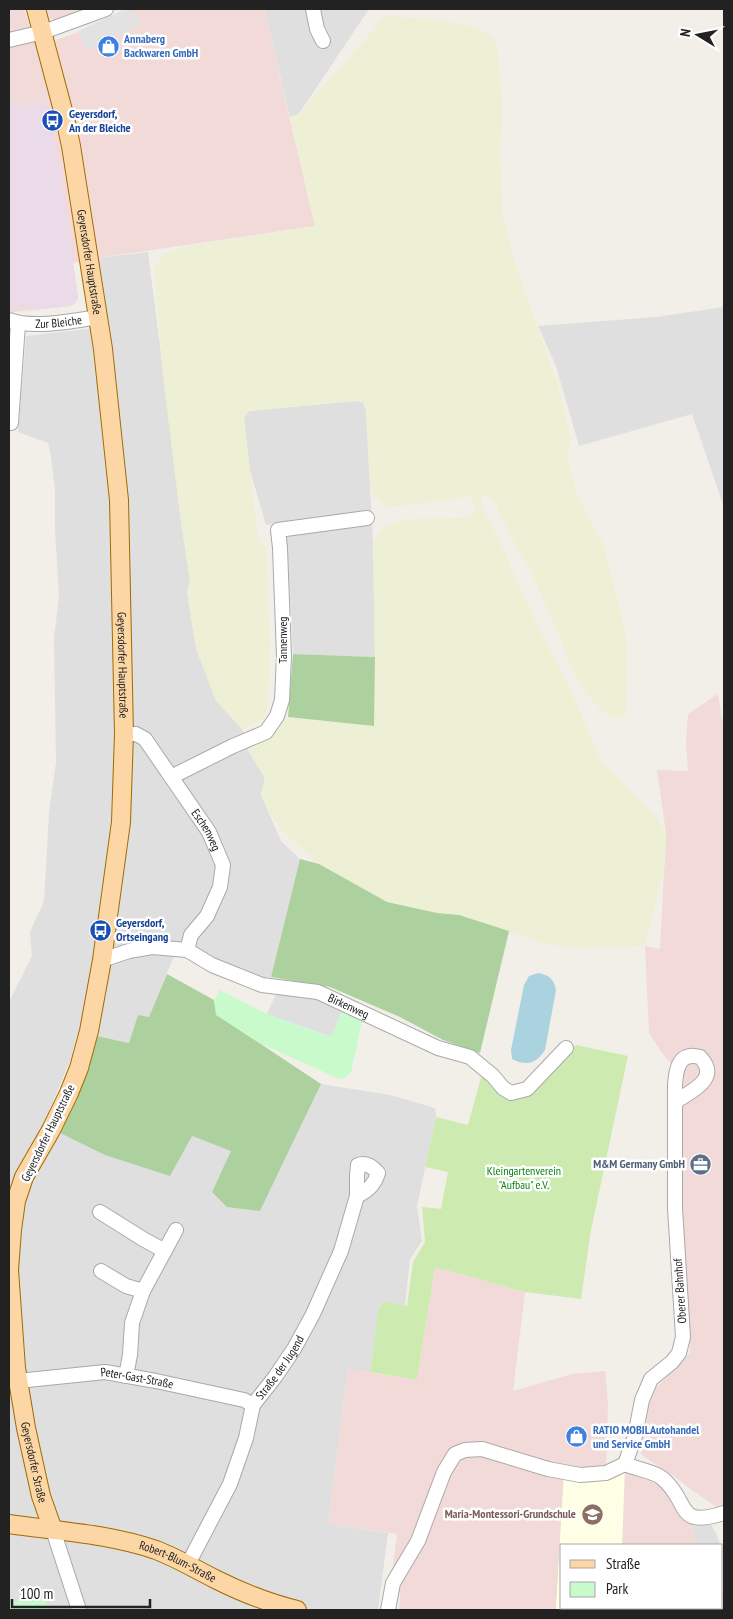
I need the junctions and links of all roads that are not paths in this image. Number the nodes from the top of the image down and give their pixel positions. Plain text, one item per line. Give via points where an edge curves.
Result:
1 (36, 9) edge
2 (106, 9) edge
3 (313, 9) edge
4 (43, 32) junction
5 (9, 40) edge
6 (323, 42) dead end
7 (98, 317) junction
8 (13, 322) edge
9 (11, 423) dead end
10 (367, 518) dead end
11 (124, 734) junction
12 (172, 777) junction
13 (187, 950) junction
14 (102, 960) junction
15 (566, 1048) dead end
16 (675, 1102) dead end
17 (357, 1196) dead end
18 (100, 1212) dead end
19 (176, 1230) dead end
20 (165, 1251) junction
21 (101, 1271) dead end
22 (143, 1291) junction
23 (11, 1309) joint
24 (14, 1372) edge
25 (126, 1376) junction
26 (253, 1405) junction
27 (625, 1464) junction
28 (724, 1513) edge
29 (9, 1524) edge
30 (53, 1530) junction
31 (188, 1564) junction
32 (79, 1610) edge
33 (297, 1610) edge
34 (388, 1610) edge

1 - 4 main road, Geyersdorfer Hauptstraße
2 - 4 street
3 - 6 street via 316,29
4 - 5 street
4 - 7 main road, Geyersdorfer Hauptstraße via 71,146
7 - 8 street, Zur Bleiche via 58,323
7 - 11 main road, Geyersdorfer Hauptstraße via 119,500
8 - 9 street, Zur Bleiche
10 - 12 street, Tannenweg via 278,530 284,656 282,700 277,716 266,732
11 - 12 street, Eschenweg via 136,734 145,739
11 - 14 main road, Geyersdorfer Hauptstraße via 121,822
12 - 13 street, Eschenweg via 209,832 223,865 220,887 207,916 191,936
13 - 14 street, Birkenweg via 152,948
13 - 15 street, Birkenweg via 212,965 262,985 318,992 438,1048 470,1057 511,1093 527,1089
14 - 23 main road, Geyersdorfer Hauptstraße via 79,1068 51,1130 24,1177 16,1201 9,1270
16 - 27 street, Oberer Bahnhof via 674,1208 683,1337 679,1353 651,1379
17 - 26 street, Straße der Jugend via 341,1250 313,1314 275,1377
18 - 20 street
19 - 20 street
20 - 22 street
21 - 22 street via 126,1286
22 - 25 street via 132,1323
23 - 24 main road, Geyersdorfer Straße
24 - 25 street, Peter-Gast-Straße via 105,1372
24 - 30 main road, Geyersdorfer Straße via 41,1496
25 - 26 street, Peter-Gast-Straße via 244,1400
26 - 31 street, Straße der Jugend via 246,1438 230,1484
27 - 28 street via 660,1476 692,1517 706,1518
27 - 34 street via 606,1473 580,1475 548,1470 482,1449 455,1454 444,1472 418,1541 393,1583
29 - 30 main road, Robert-Blum-Straße
30 - 31 main road, Robert-Blum-Straße via 125,1541
30 - 32 street, Geyersdorfer Straße
31 - 33 main road, Robert-Blum-Straße via 239,1591

